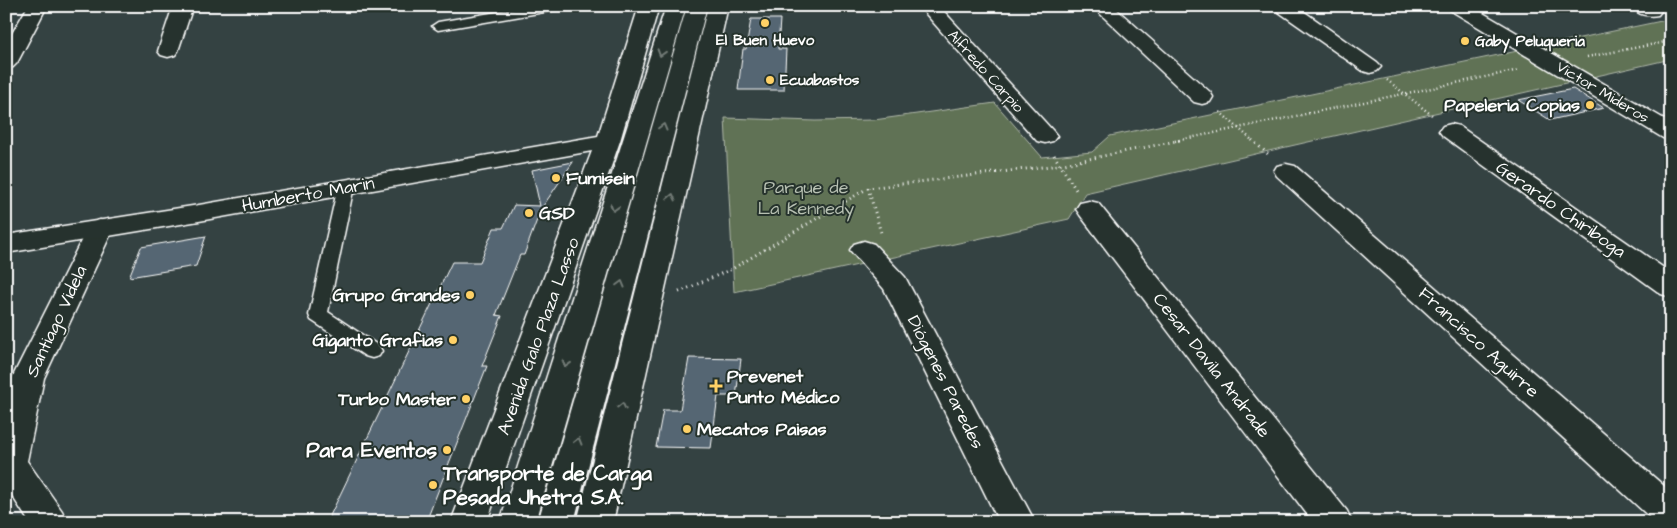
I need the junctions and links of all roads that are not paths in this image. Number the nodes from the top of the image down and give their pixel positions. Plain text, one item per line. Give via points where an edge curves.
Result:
1 (38, 6) edge
2 (183, 6) edge
3 (556, 6) edge
4 (649, 6) edge
5 (676, 6) edge
6 (696, 6) edge
7 (718, 6) edge
8 (928, 6) edge
9 (1101, 6) edge
10 (1283, 6) edge
11 (1457, 6) edge
12 (438, 26) dead end
13 (168, 50) dead end
14 (6, 63) edge
15 (1370, 67) road end
16 (1202, 97) road end
17 (1451, 131) road end
18 (1671, 133) edge
19 (1045, 136) road end
20 (608, 141) junction
21 (1286, 171) road end
22 (346, 186) junction
23 (1089, 209) road end
24 (100, 229) junction
25 (6, 244) edge
26 (864, 250) road end
27 (1671, 287) edge
28 (372, 351) dead end
29 (17, 380) edge
30 (1671, 514) edge
31 (50, 522) edge
32 (469, 522) edge
33 (518, 522) edge
34 (556, 522) edge
35 (595, 522) edge
36 (1018, 522) edge
37 (1334, 522) edge

1 - 14 street
2 - 13 street
3 - 12 lane
4 - 20 street, Avenida Galo Plaza Lasso
5 -> 33 street, Avenida Galo Plaza Lasso
34 -> 6 street
35 -> 7 street
8 - 19 street, Alfredo Carpio
9 - 16 street
10 - 15 street
11 - 18 street, Victor Mideros
17 - 27 street, Gerardo Chiriboga
20 - 22 street, Humberto Marin
20 - 32 street, Avenida Galo Plaza Lasso
21 - 30 street, Francisco Aguirre
22 - 24 street, Humberto Marin
22 - 28 lane via 318,315
23 - 37 street, Cesar Davila Andrade
24 - 25 street, Humberto Marin
24 - 29 street, Santiago Videla
26 - 36 street, Diógenes Paredes via 895,284
29 - 31 street, Santiago Videla via 10,463

